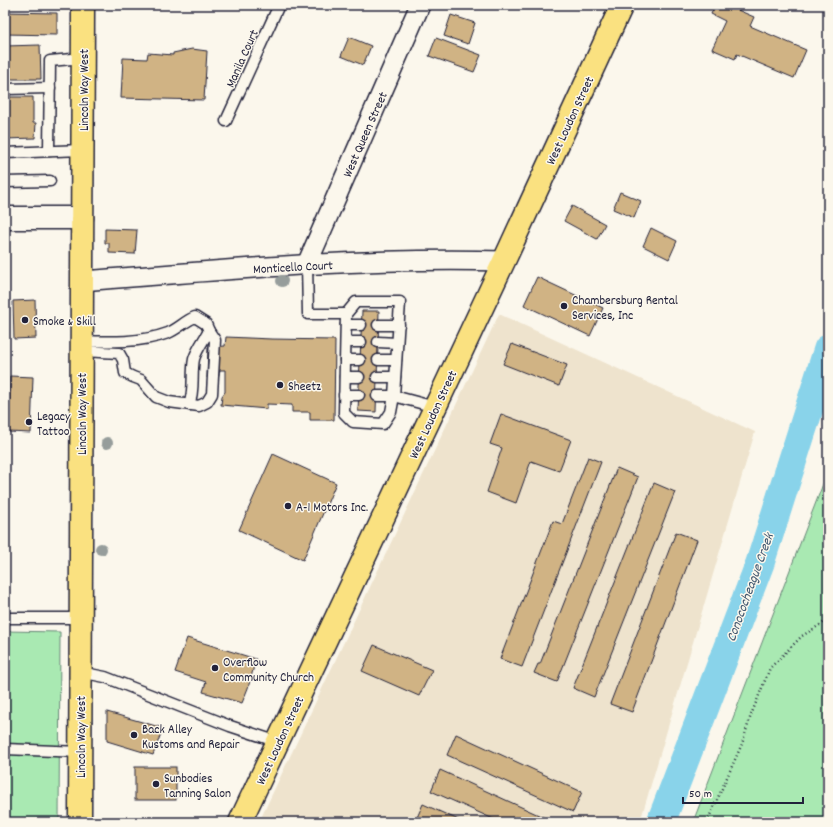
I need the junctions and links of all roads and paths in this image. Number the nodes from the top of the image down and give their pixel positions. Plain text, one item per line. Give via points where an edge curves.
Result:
1 (83, 5) edge
2 (279, 5) edge
3 (420, 5) edge
4 (622, 5) edge
5 (83, 58) junction
6 (50, 88) junction
7 (5, 89) edge
8 (226, 121) dead end
9 (82, 150) junction
10 (49, 151) junction
11 (5, 153) edge
12 (50, 181) dead end
13 (5, 182) edge
14 (5, 218) edge
15 (82, 218) junction
16 (504, 261) junction
17 (307, 264) junction
18 (82, 281) junction
19 (346, 314) junction
20 (346, 325) junction
21 (361, 325) dead end
22 (378, 325) dead end
23 (399, 325) junction
24 (209, 332) junction
25 (346, 342) junction
26 (361, 342) dead end
27 (378, 342) dead end
28 (398, 342) junction
29 (82, 346) junction
30 (345, 360) junction
31 (360, 360) dead end
32 (378, 360) dead end
33 (396, 360) junction
34 (345, 377) junction
35 (359, 377) dead end
36 (377, 377) dead end
37 (395, 377) junction
38 (344, 395) junction
39 (359, 395) dead end
40 (377, 396) dead end
41 (394, 396) junction
42 (189, 405) junction
43 (435, 407) junction
44 (5, 618) edge
45 (80, 618) junction
46 (828, 620) edge
47 (80, 672) junction
48 (278, 742) junction
49 (5, 749) edge
50 (81, 752) junction
51 (80, 822) edge
52 (240, 822) edge
53 (707, 822) edge

1 - 5 highway, Lincoln Way West
2 - 8 lane, Manila Court
3 - 17 street, West Queen Street
4 - 16 highway, West Loudon Street
5 - 6 lane via 50,61
5 - 9 highway, Lincoln Way West
6 - 7 lane
6 - 10 lane
9 - 10 lane
9 - 15 highway, Lincoln Way West
10 - 11 lane
12 - 13 lane
14 - 15 street
15 - 18 highway, Lincoln Way West
16 - 17 street, Monticello Court
16 - 43 highway, West Loudon Street
17 - 18 street, Monticello Court
17 - 19 lane via 308,314
18 - 29 highway, Lincoln Way West
19 - 20 lane
19 - 23 lane via 356,302 400,302
20 - 21 lane
20 - 25 lane
22 - 23 lane
23 - 28 lane
24 - 29 lane via 206,324 195,317 169,333 130,342
24 - 42 lane via 196,352
24 - 42 lane via 215,340 212,394 207,402 199,406
25 - 26 lane
25 - 30 lane
27 - 28 lane
28 - 33 lane
29 - 42 lane via 119,353 125,373 141,380 156,397
29 - 45 highway, Lincoln Way West
30 - 31 lane
30 - 34 lane
32 - 33 lane
33 - 37 lane
34 - 35 lane
34 - 38 lane
36 - 37 lane
37 - 41 lane
38 - 39 lane
38 - 41 lane via 344,413 353,422 383,424 391,412
40 - 41 lane
41 - 43 lane
43 - 48 highway, West Loudon Street
44 - 45 lane
45 - 47 highway, Lincoln Way West
46 - 53 path via 802,636 770,668 742,744
47 - 48 lane via 105,678
47 - 50 highway, Lincoln Way West
48 - 52 highway, West Loudon Street
49 - 50 lane
50 - 51 highway, Lincoln Way West

